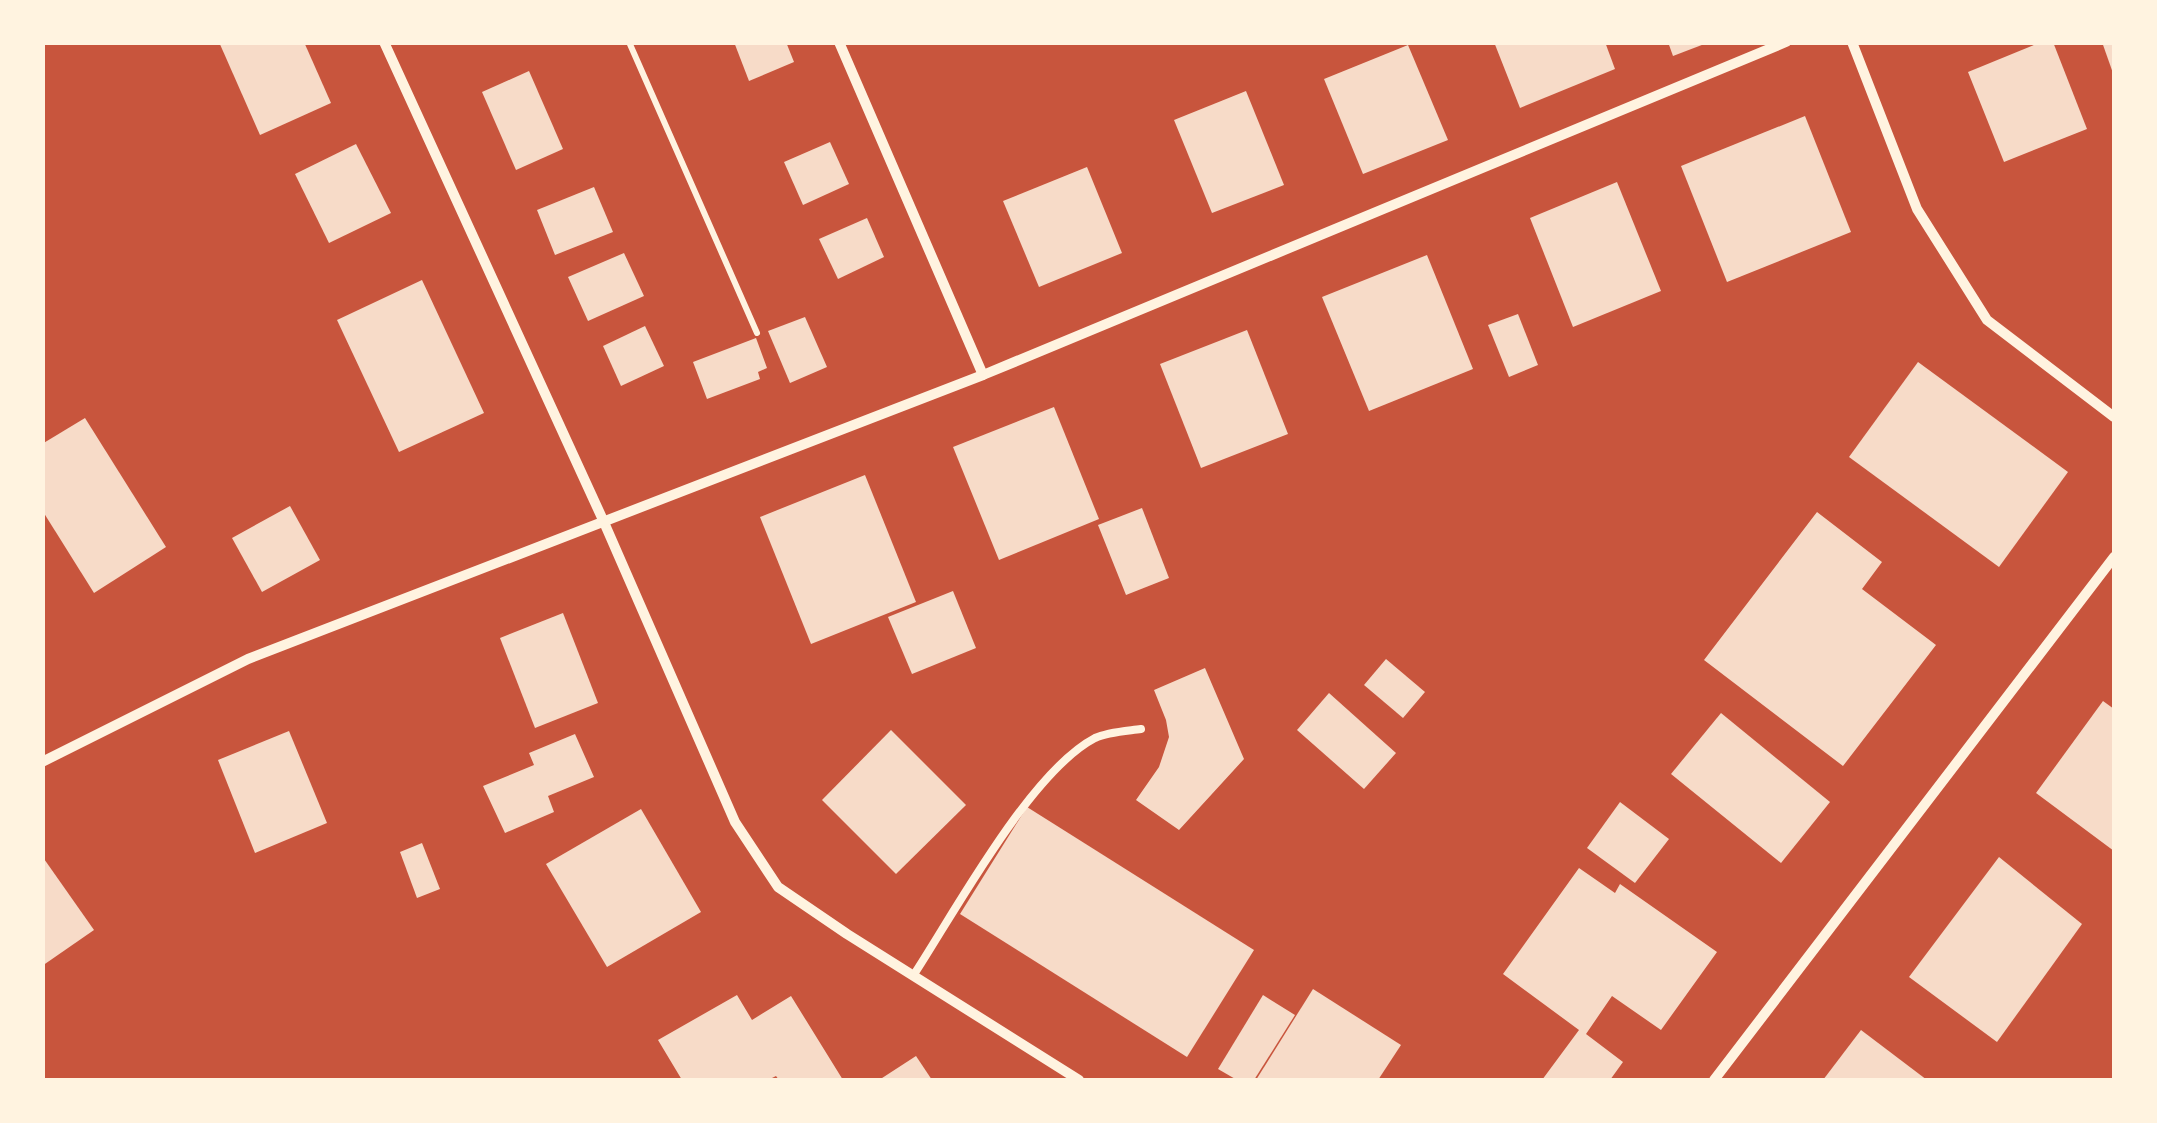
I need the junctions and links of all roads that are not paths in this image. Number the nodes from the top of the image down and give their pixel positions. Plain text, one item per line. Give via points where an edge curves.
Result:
1 (384, 42) edge
2 (839, 42) edge
3 (1786, 42) edge
4 (1852, 42) edge
5 (982, 375) junction
6 (2114, 417) edge
7 (603, 520) junction
8 (2114, 557) edge
9 (1141, 729) dead end
10 (42, 762) edge
11 (913, 976) junction
12 (1079, 1080) edge
13 (1714, 1080) edge

1 - 7 street
2 - 5 street
3 - 5 street
4 - 6 street via 1917,210 1988,320
5 - 7 street
7 - 10 street via 248,659
7 - 11 street via 735,822 778,887
8 - 13 street
9 - 11 lane via 1098,737 1066,759 1024,806
11 - 12 street

